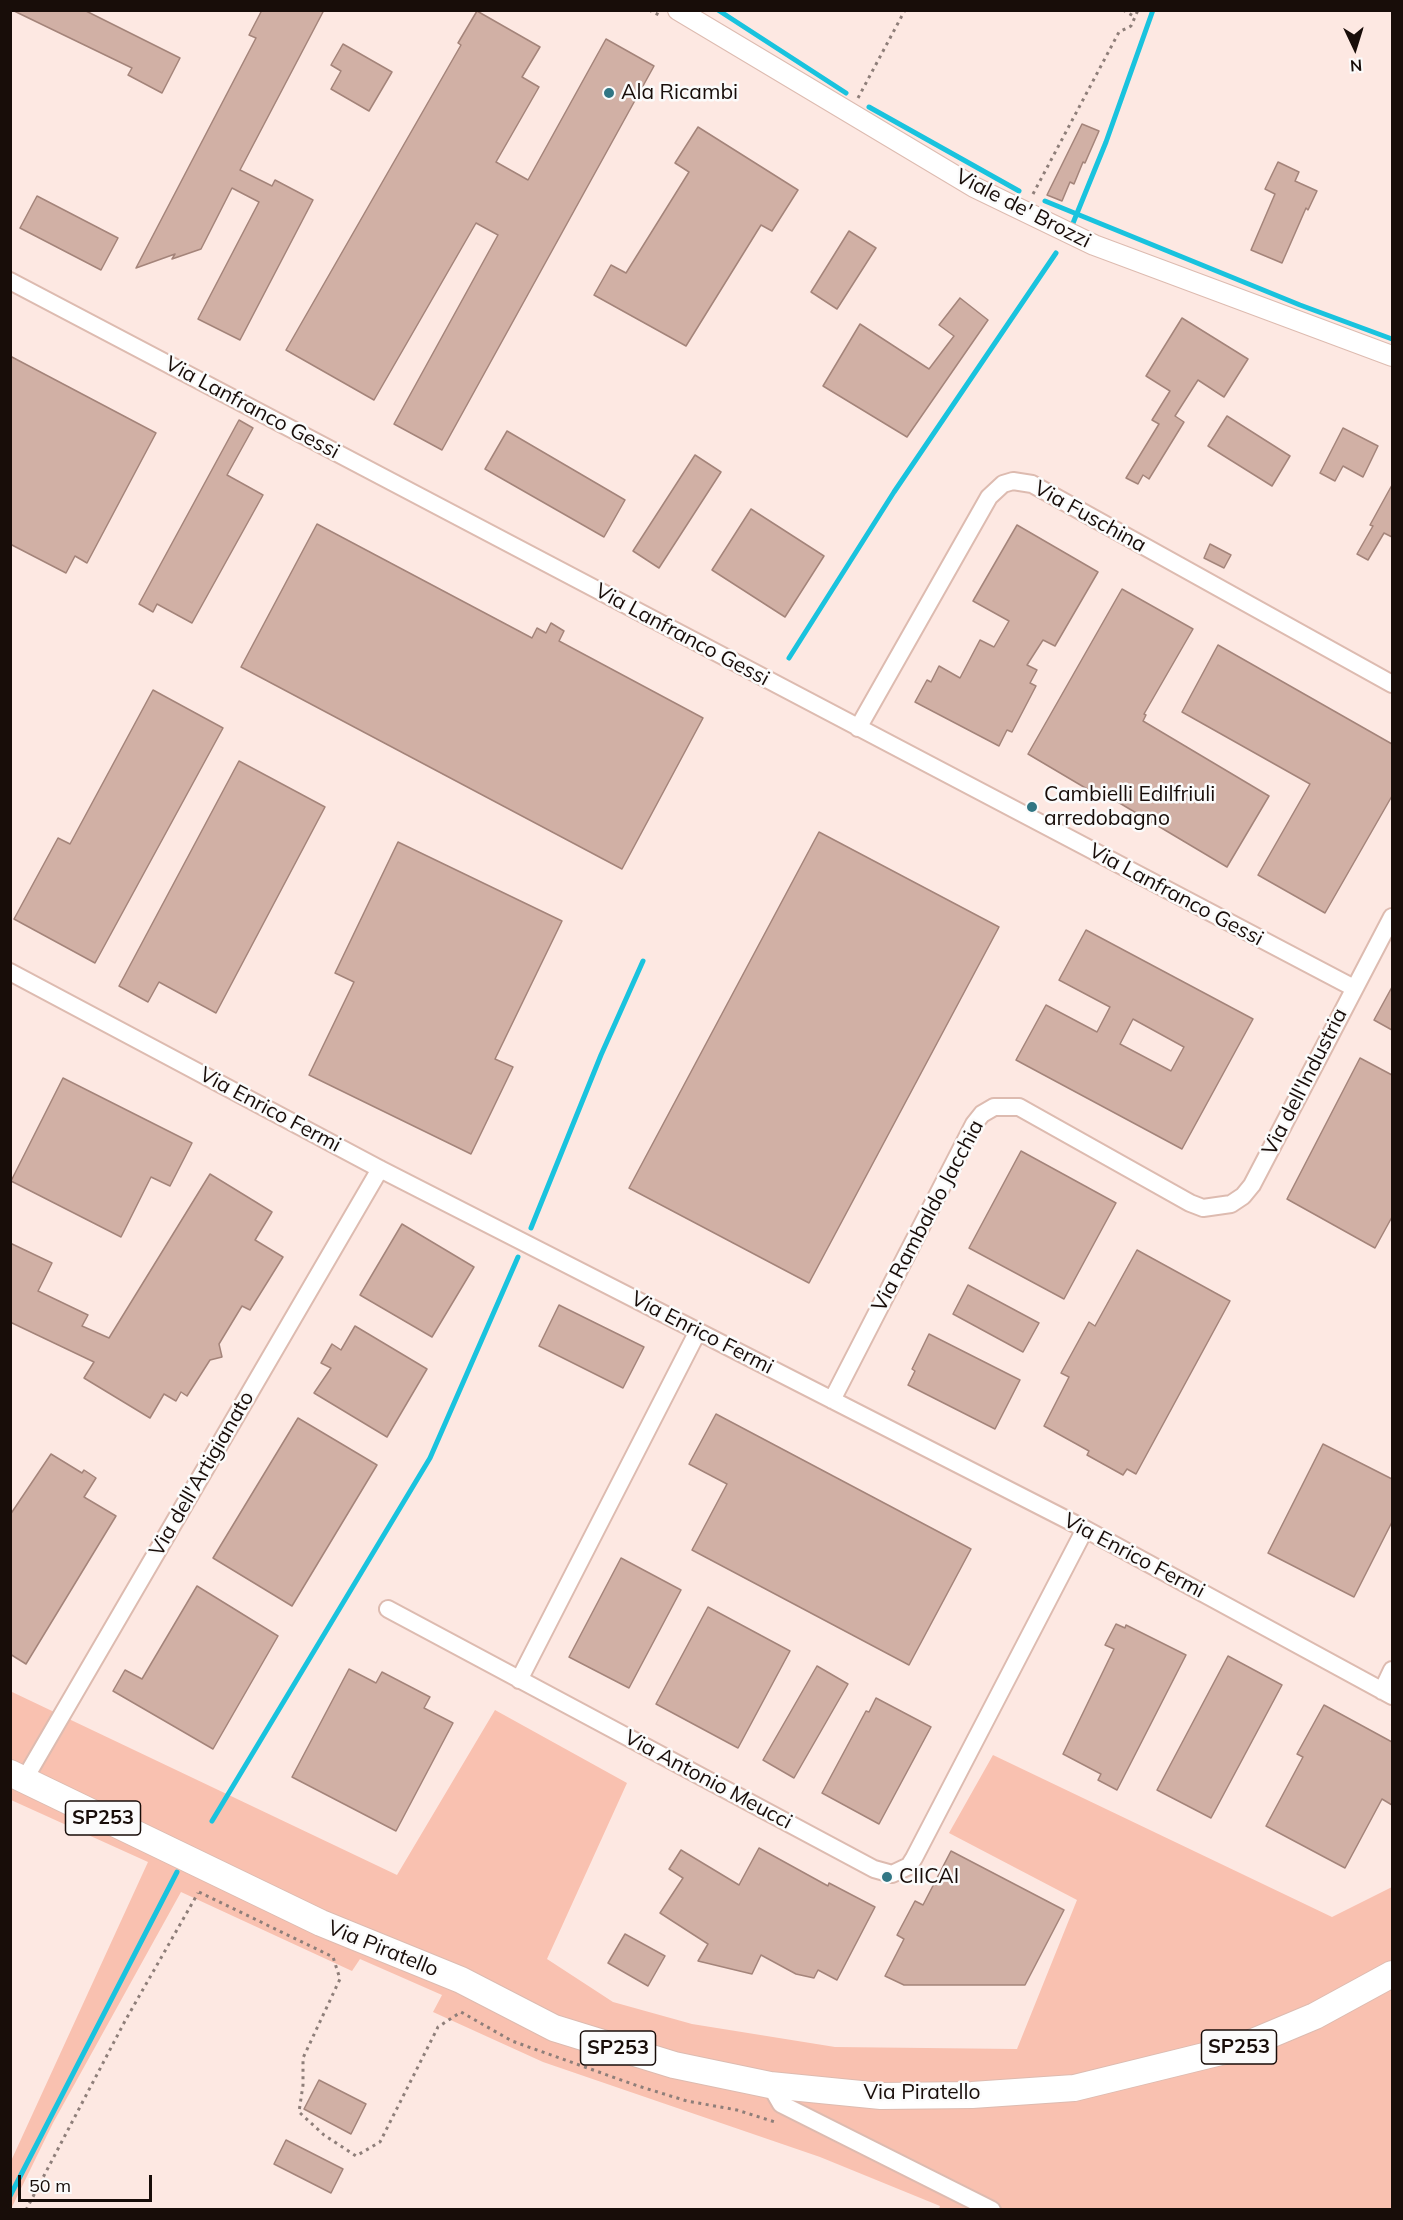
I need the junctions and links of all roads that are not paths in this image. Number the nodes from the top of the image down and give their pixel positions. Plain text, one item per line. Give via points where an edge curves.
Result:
1 (678, 10) edge
2 (10, 281) edge
3 (1392, 357) edge
4 (1392, 684) edge
5 (858, 728) junction
6 (1392, 917) edge
7 (10, 972) edge
8 (1354, 988) junction
9 (380, 1168) junction
10 (1190, 1203) joint
11 (698, 1331) junction
12 (832, 1400) junction
13 (1085, 1529) junction
14 (388, 1609) dead end
15 (1392, 1670) edge
16 (519, 1680) junction
17 (1387, 1694) edge
18 (17, 1777) edge
19 (1392, 1974) edge
20 (770, 2085) junction
21 (966, 2204) edge
22 (993, 2210) edge

1 - 3 street, Viale de' Brozzi via 974,187 1094,245
2 - 5 street, Via Lanfranco Gessi
4 - 5 street, Via Fuschina via 1032,484 1012,481 989,497
5 - 8 street, Via Lanfranco Gessi
6 - 8 street, Via dell'Industria
7 - 9 street, Via Enrico Fermi
8 - 10 street, Via dell'Industria via 1252,1185 1243,1196 1218,1208
9 - 11 street, Via Enrico Fermi
9 - 18 street, Via dell'Artigianato
10 - 12 street, Via Rambaldo Jacchia via 1019,1107 994,1107 974,1124
11 - 12 street, Via Enrico Fermi
11 - 16 street
12 - 13 street, Via Enrico Fermi
13 - 16 street, Via Antonio Meucci via 914,1858 901,1871 882,1873
13 - 17 street, Via Enrico Fermi
14 - 16 street, Via Antonio Meucci
15 - 17 street
18 - 20 main road, Via Piratello / SP253 via 205,1881 461,1980 554,2028 674,2065
19 - 20 main road, Via Piratello / SP253 via 1315,2016 1241,2047 1074,2088 881,2096
20 - 21 street via 781,2104
21 - 22 street

